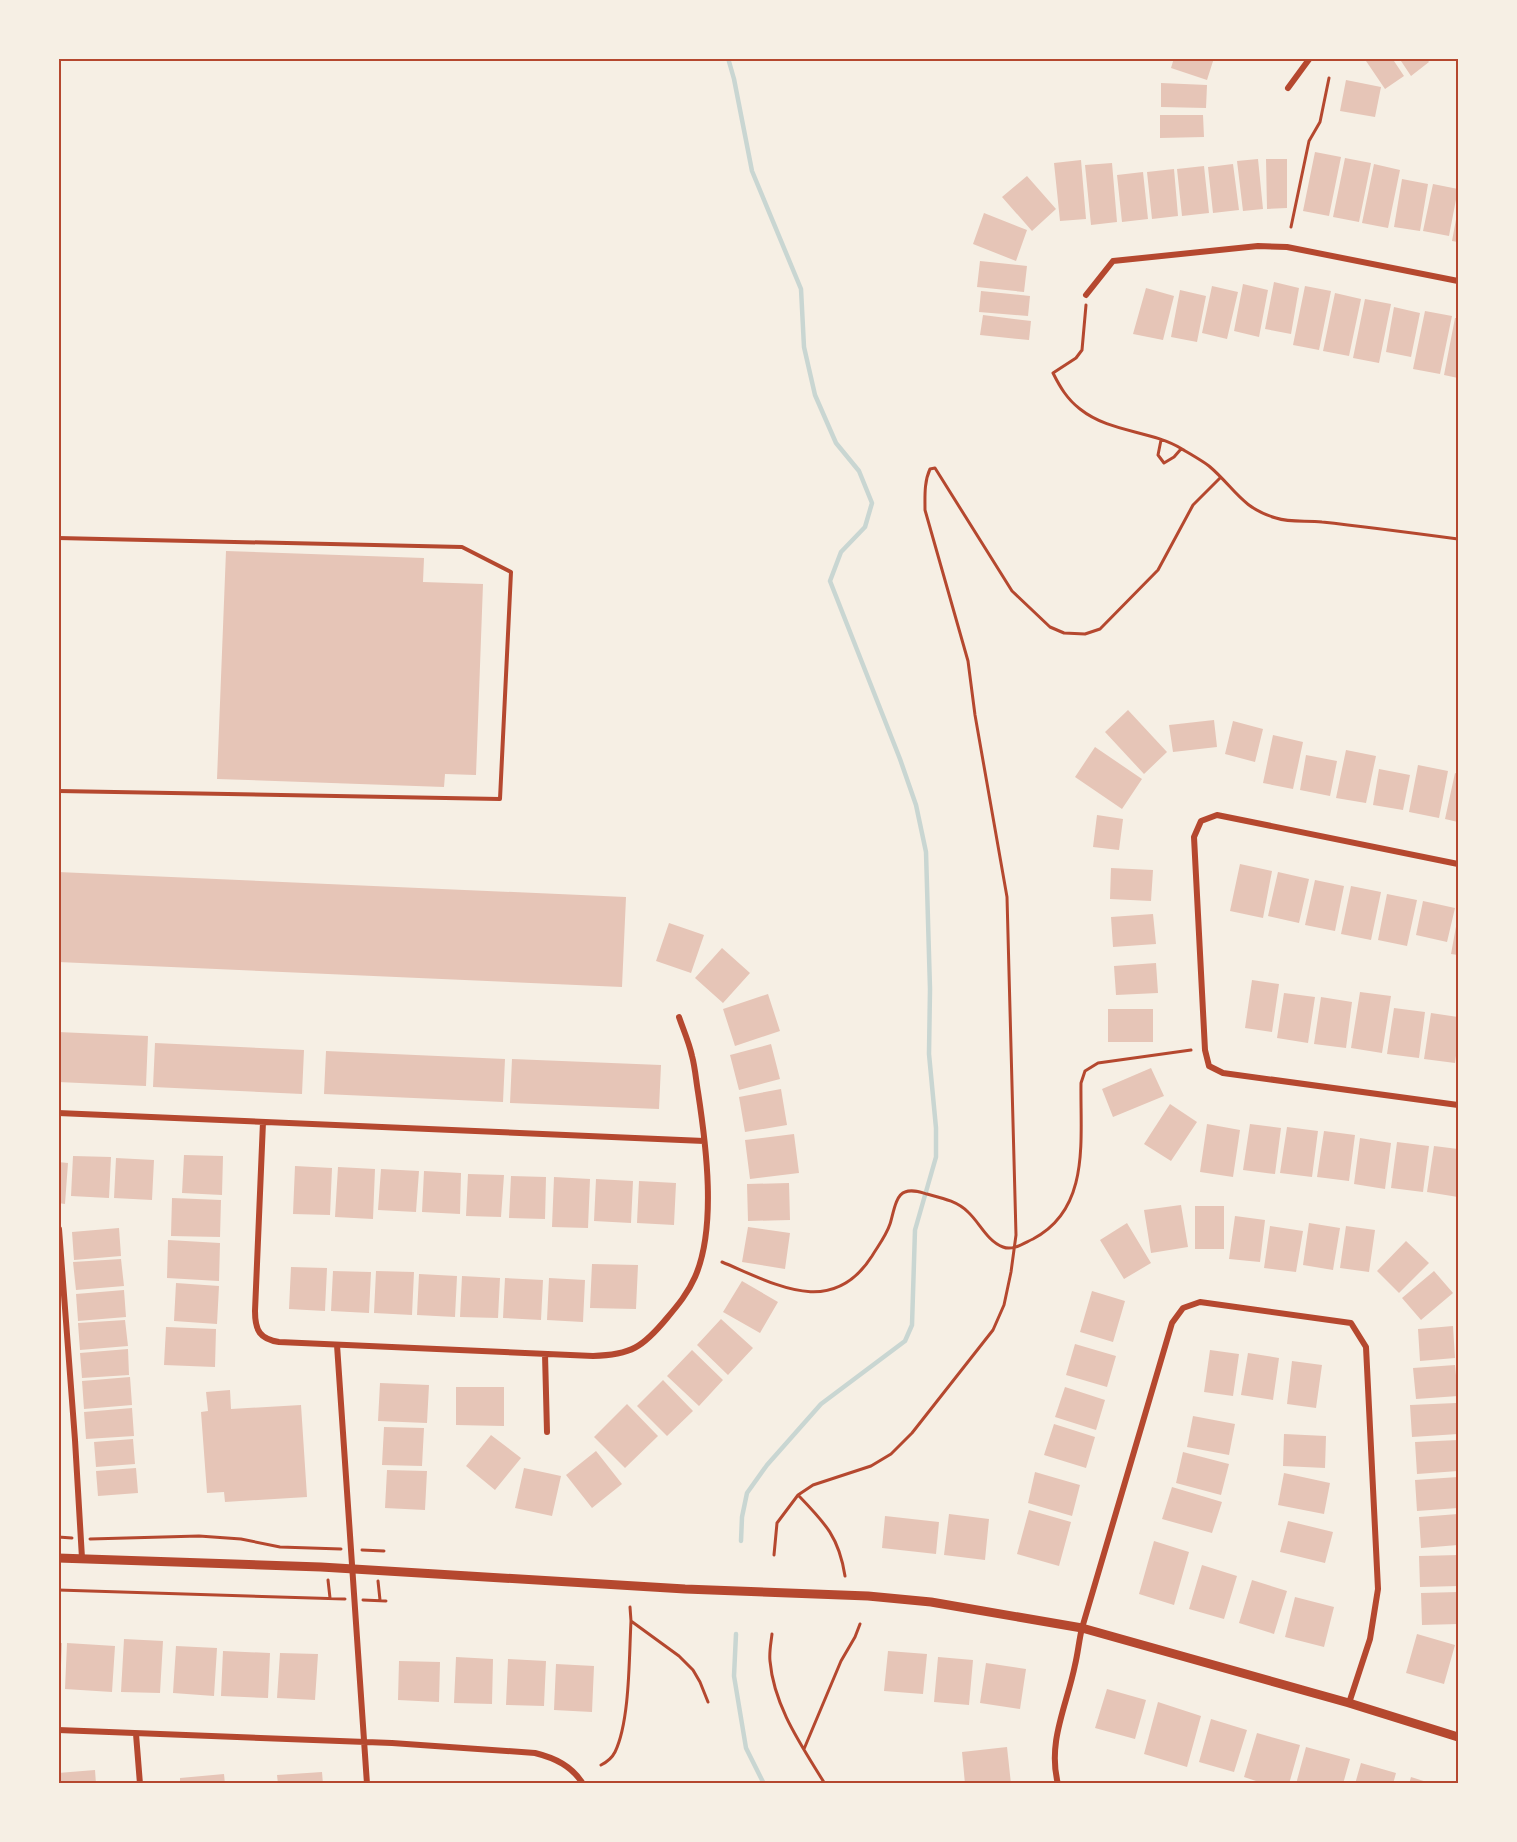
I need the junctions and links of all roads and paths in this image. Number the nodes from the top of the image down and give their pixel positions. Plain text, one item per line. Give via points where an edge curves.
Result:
1 (1310, 58) edge
2 (1329, 78) dead end
3 (1288, 88) dead end
4 (1291, 227) dead end
5 (1458, 281) edge
6 (1086, 295) joint
7 (1161, 440) junction
8 (1181, 449) junction
9 (1220, 478) junction
10 (58, 538) edge
11 (1458, 539) edge
12 (58, 791) edge
13 (1458, 864) edge
14 (679, 1017) dead end
15 (1191, 1050) dead end
16 (1458, 1105) edge
17 (58, 1113) edge
18 (263, 1122) junction
19 (704, 1141) junction
20 (59, 1229) edge
21 (1013, 1248) junction
22 (722, 1262) dead end
23 (337, 1345) junction
24 (545, 1354) junction
25 (547, 1432) dead end
26 (798, 1495) junction
27 (99, 1540) dead end
28 (320, 1549) dead end
29 (774, 1555) dead end
30 (58, 1558) edge
31 (82, 1558) junction
32 (352, 1569) junction
33 (845, 1576) dead end
34 (58, 1590) edge
35 (343, 1599) dead end
36 (630, 1607) dead end
37 (631, 1621) junction
38 (860, 1624) dead end
39 (1082, 1628) junction
40 (772, 1634) dead end
41 (708, 1702) dead end
42 (1349, 1703) junction
43 (58, 1730) edge
44 (136, 1734) junction
45 (1458, 1737) edge
46 (364, 1742) junction
47 (804, 1749) junction
48 (601, 1765) dead end
49 (140, 1784) edge
50 (367, 1784) edge
51 (583, 1784) edge
52 (825, 1784) edge
53 (1058, 1784) edge

1 - 3 street
2 - 4 path via 1320,122 1309,141
5 - 6 street via 1287,247 1258,246 1113,261
6 - 7 path via 1083,350 1053,373 1064,394 1081,410 1101,422
7 - 8 path
7 - 8 path via 1158,455 1164,463
8 - 9 path via 1208,465
9 - 11 path via 1252,508 1278,519
9 - 21 path via 1193,505 1158,570 1100,629 1085,634 1050,627 1025,605 1012,591 935,468 927,475 925,510 968,662 1007,897 1016,1235
10 - 12 lane via 462,547 511,572 500,798
13 - 16 street via 1217,816 1200,821 1194,837 1209,1066 1223,1073
14 - 19 street via 692,1055
15 - 21 path via 1098,1063 1085,1071 1081,1083 1079,1165 1069,1204 1045,1232
17 - 18 street
18 - 19 street
18 - 23 street via 256,1328 270,1341
19 - 24 street via 705,1238 696,1276 686,1296 650,1336 626,1353
20 - 31 street
21 - 22 path via 995,1243 959,1204 915,1191 899,1196 888,1230 867,1263 840,1287 814,1293 796,1291
21 - 26 path via 1004,1305 993,1330 912,1433 891,1454 871,1466 813,1485
23 - 24 street
23 - 32 street
24 - 25 street
26 - 29 path via 777,1523
26 - 33 path via 833,1535 842,1555
27 - 28 path via 199,1536
30 - 31 street
31 - 32 street
32 - 39 street via 877,1597 932,1602
32 - 46 street
34 - 35 path
36 - 37 path
37 - 41 path via 693,1670
37 - 48 path via 620,1741 614,1755
38 - 47 path
39 - 42 street
39 - 42 street via 1172,1323 1183,1308 1200,1302 1352,1323 1366,1347 1378,1589 1370,1639
39 - 53 street via 1057,1729
40 - 47 path via 770,1658 777,1693
42 - 45 street
43 - 44 street
44 - 46 street
44 - 49 street
46 - 50 street
46 - 51 street via 535,1753 569,1767
47 - 52 path

